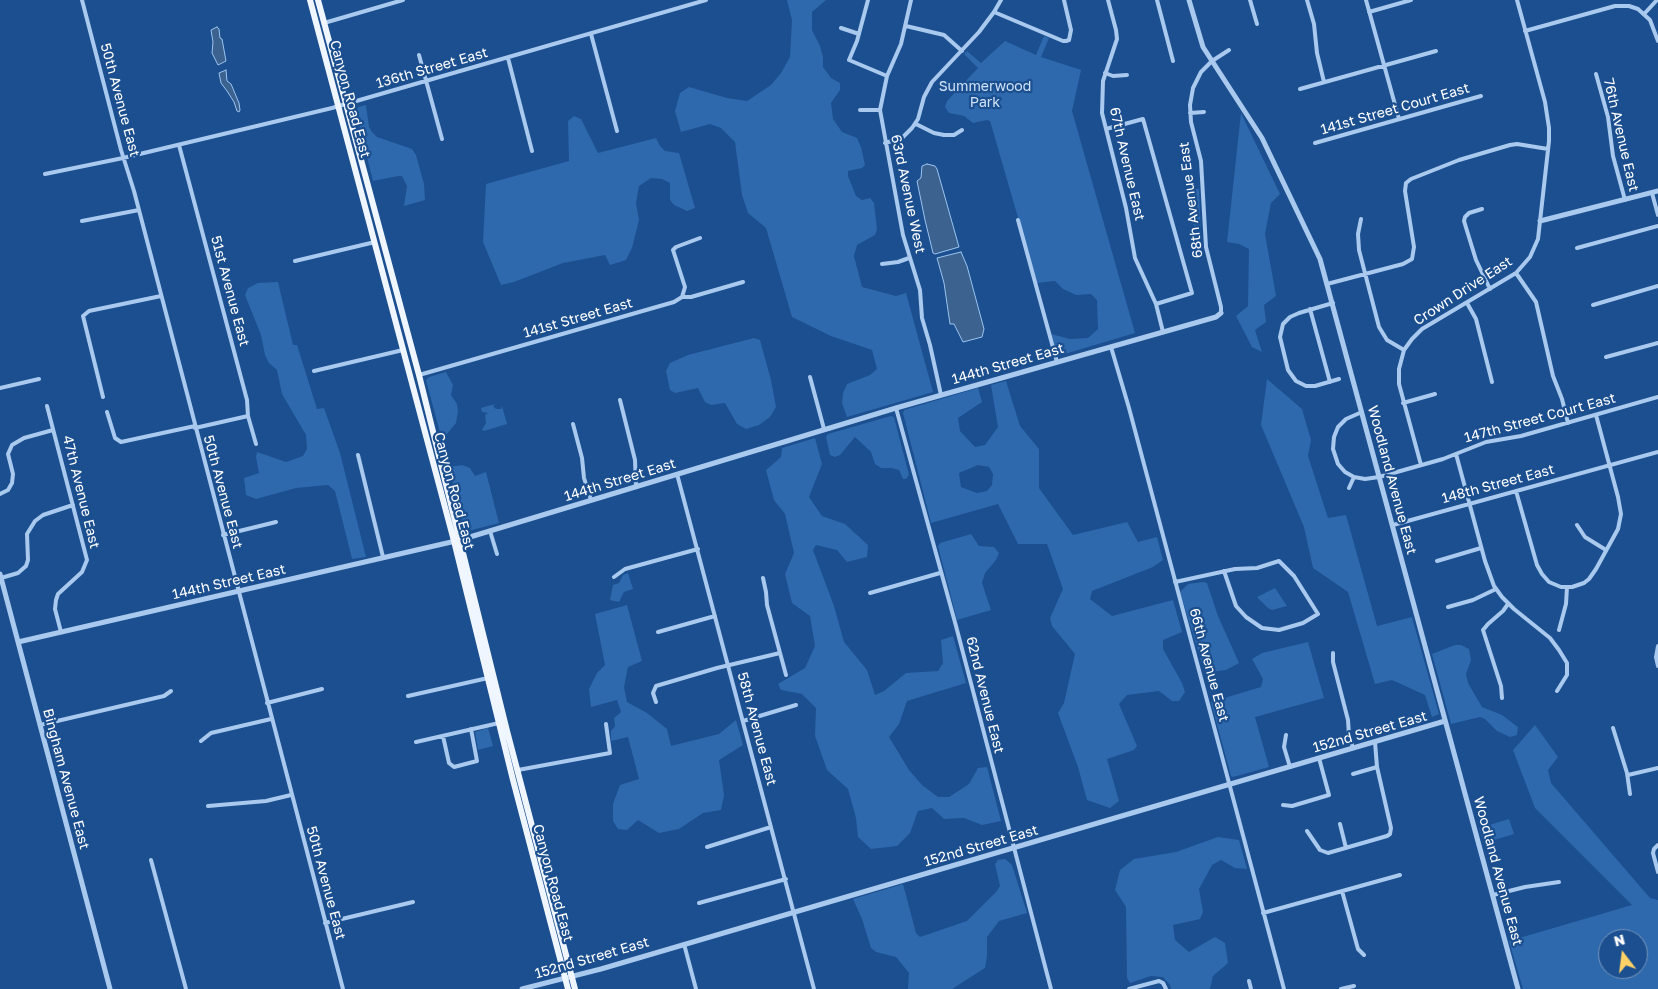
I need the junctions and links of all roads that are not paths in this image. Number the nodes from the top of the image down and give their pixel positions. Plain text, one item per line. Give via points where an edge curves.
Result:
1 (82, 0) edge
2 (310, 0) edge
3 (318, 0) edge
4 (403, 0) edge
5 (706, 0) edge
6 (868, 0) edge
7 (911, 0) edge
8 (1001, 0) edge
9 (1064, 0) edge
10 (1108, 0) edge
11 (1157, 0) edge
12 (1189, 0) edge
13 (1250, 0) edge
14 (1307, 0) edge
15 (1366, 0) edge
16 (1411, 0) edge
17 (1517, 0) edge
18 (1657, 0) edge
19 (994, 12) junction
20 (1369, 12) junction
21 (1645, 13) junction
22 (324, 23) junction
23 (1257, 24) dead end
24 (906, 26) junction
25 (841, 28) dead end
26 (1525, 31) junction
27 (591, 34) junction
28 (859, 34) junction
29 (1658, 41) edge
30 (1229, 50) dead end
31 (962, 51) junction
32 (1436, 51) dead end
33 (419, 55) dead end
34 (508, 58) junction
35 (1173, 61) dead end
36 (1212, 61) junction
37 (1384, 66) junction
38 (1105, 73) junction
39 (1596, 74) dead end
40 (1127, 75) dead end
41 (886, 76) junction
42 (427, 82) junction
43 (1324, 82) junction
44 (1300, 89) dead end
45 (1481, 96) dead end
46 (346, 104) junction
47 (338, 106) junction
48 (860, 110) dead end
49 (880, 110) junction
50 (1204, 112) dead end
51 (1190, 113) junction
52 (1399, 119) junction
53 (916, 124) junction
54 (1106, 129) junction
55 (962, 130) dead end
56 (617, 131) dead end
57 (442, 139) dead end
58 (885, 143) junction
59 (1315, 143) dead end
60 (179, 145) junction
61 (1548, 149) junction
62 (532, 151) dead end
63 (123, 158) junction
64 (45, 174) dead end
65 (1655, 192) edge
66 (1625, 200) junction
67 (1482, 209) dead end
68 (139, 210) junction
69 (1658, 215) edge
70 (1361, 219) dead end
71 (1018, 220) dead end
72 (82, 221) dead end
73 (1540, 221) junction
74 (1658, 226) edge
75 (700, 238) dead end
76 (375, 242) junction
77 (1577, 248) dead end
78 (909, 258) junction
79 (295, 261) dead end
80 (882, 264) dead end
81 (390, 271) junction
82 (1516, 273) junction
83 (1365, 274) junction
84 (743, 282) dead end
85 (1327, 284) junction
86 (1658, 286) edge
87 (1490, 289) junction
88 (161, 296) junction
89 (682, 297) junction
90 (1467, 302) junction
91 (1332, 303) junction
92 (1156, 304) junction
93 (1593, 305) dead end
94 (1310, 309) junction
95 (1221, 313) joint
96 (1163, 332) junction
97 (1658, 343) edge
98 (1110, 347) junction
99 (403, 350) junction
100 (1404, 350) junction
101 (1606, 357) dead end
102 (1057, 362) junction
103 (314, 371) dead end
104 (419, 375) junction
105 (810, 377) dead end
106 (39, 379) dead end
107 (1339, 379) dead end
108 (1330, 382) junction
109 (1492, 382) dead end
110 (0, 388) edge
111 (1435, 394) dead end
112 (941, 395) junction
113 (103, 397) dead end
114 (1658, 397) edge
115 (620, 400) dead end
116 (1403, 403) junction
117 (47, 406) dead end
118 (896, 408) junction
119 (107, 412) dead end
120 (1362, 412) junction
121 (1596, 415) junction
122 (248, 416) junction
123 (1568, 423) junction
124 (573, 424) dead end
125 (195, 427) junction
126 (824, 429) junction
127 (53, 430) junction
128 (256, 444) dead end
129 (1658, 452) edge
130 (1456, 454) junction
131 (358, 455) dead end
132 (1421, 465) junction
133 (1609, 466) junction
134 (677, 474) junction
135 (1354, 477) junction
136 (1379, 477) junction
137 (636, 486) junction
138 (1349, 488) dead end
139 (1516, 491) junction
140 (0, 494) edge
141 (591, 500) junction
142 (1469, 503) junction
143 (73, 505) junction
144 (276, 522) dead end
145 (1393, 525) junction
146 (1577, 525) dead end
147 (490, 531) junction
148 (223, 534) junction
149 (457, 540) junction
150 (1481, 548) junction
151 (698, 549) junction
152 (1606, 550) junction
153 (497, 554) dead end
154 (383, 557) junction
155 (1437, 560) dead end
156 (1224, 571) junction
157 (940, 573) junction
158 (1, 576) edge
159 (614, 577) dead end
160 (763, 578) dead end
161 (1175, 582) junction
162 (1569, 587) junction
163 (1496, 590) junction
164 (238, 591) junction
165 (870, 594) dead end
166 (1507, 604) junction
167 (1448, 607) dead end
168 (715, 616) junction
169 (1559, 630) dead end
170 (61, 632) junction
171 (658, 632) dead end
172 (18, 642) junction
173 (1658, 646) edge
174 (780, 653) junction
175 (1333, 653) dead end
176 (1658, 664) edge
177 (728, 666) junction
178 (786, 675) dead end
179 (488, 678) junction
180 (322, 689) dead end
181 (171, 691) dead end
182 (1557, 691) dead end
183 (408, 696) dead end
184 (1502, 698) dead end
185 (656, 702) dead end
186 (267, 703) junction
187 (796, 705) dead end
188 (271, 719) junction
189 (743, 721) junction
190 (1445, 721) junction
191 (499, 723) junction
192 (606, 724) dead end
193 (40, 725) junction
194 (1613, 728) dead end
195 (471, 729) junction
196 (443, 736) junction
197 (1286, 736) dead end
198 (201, 741) dead end
199 (416, 742) dead end
200 (1375, 742) junction
201 (1353, 748) junction
202 (1319, 758) junction
203 (1290, 767) junction
204 (1377, 767) junction
205 (1658, 768) edge
206 (518, 770) junction
207 (1353, 774) dead end
208 (1628, 775) junction
209 (513, 780) junction
210 (1229, 784) junction
211 (1630, 794) dead end
212 (291, 795) junction
213 (527, 804) junction
214 (1282, 805) dead end
215 (208, 806) dead end
216 (1340, 824) dead end
217 (771, 827) junction
218 (1307, 831) dead end
219 (707, 846) dead end
220 (1657, 846) edge
221 (1013, 848) junction
222 (1346, 848) junction
223 (151, 860) dead end
224 (1658, 872) edge
225 (1400, 875) dead end
226 (786, 879) junction
227 (1559, 882) dead end
228 (1342, 891) junction
229 (1493, 895) junction
230 (413, 902) dead end
231 (699, 903) dead end
232 (794, 912) junction
233 (1263, 913) junction
234 (325, 923) junction
235 (684, 944) junction
236 (1364, 955) dead end
237 (568, 978) junction
238 (1249, 981) dead end
239 (1354, 986) dead end
240 (110, 989) edge
241 (186, 989) edge
242 (342, 989) edge
243 (522, 989) edge
244 (568, 989) edge
245 (574, 989) edge
246 (696, 989) edge
247 (814, 989) edge
248 (1051, 989) edge
249 (1129, 989) edge
250 (1166, 989) edge
251 (1251, 989) edge
252 (1284, 989) edge
253 (1341, 989) edge
254 (1518, 989) edge

1 - 63 street, 50th Avenue East
2 - 47 main road, Canyon Road East
3 - 22 main road, Canyon Road East
4 - 22 street
5 - 27 street, 136th Street East
6 - 28 street
7 - 24 street, 63rd Avenue West
8 - 19 street
9 - 19 street via 1071,30 1066,41
10 - 38 street, 67th Avenue East via 1117,39
11 - 35 street
12 - 36 street, Woodland Avenue East via 1200,38
13 - 23 street
14 - 43 street
15 - 20 street
16 - 20 street
17 - 26 street, Crown Drive East
18 - 21 street
19 - 31 street
20 - 37 street
21 - 26 street via 1638,8 1615,6
21 - 29 street via 1653,23
22 - 46 main road, Canyon Road East
24 - 31 street via 944,35
24 - 41 street, 63rd Avenue West
25 - 28 street
26 - 61 street, Crown Drive East via 1547,109
27 - 34 street, 136th Street East
27 - 56 street
28 - 41 street via 848,60
30 - 36 street, 68th Avenue East
31 - 53 street via 935,78 924,97
32 - 37 street
33 - 42 street
34 - 42 street, 136th Street East
34 - 62 street
36 - 51 street, 68th Avenue East via 1201,72 1193,88
36 - 85 street, Woodland Avenue East via 1262,138 1320,259
37 - 43 street
37 - 52 street
38 - 40 street
38 - 54 street, 67th Avenue East via 1101,103
39 - 66 street, 76th Avenue East
41 - 49 street, 63rd Avenue West
42 - 46 street, 136th Street East
42 - 57 street
43 - 44 street
45 - 52 street, 141st Street Court East
46 - 47 street, 136th Street East
46 - 81 main road, Canyon Road East
47 - 60 street, 136th Street East
47 - 76 main road, Canyon Road East
48 - 49 street
49 - 58 street, 63rd Avenue West
50 - 51 street
51 - 95 street, 68th Avenue East via 1201,161 1206,247
52 - 59 street, 141st Street Court East
53 - 55 street via 944,135 954,135
53 - 58 street via 902,138
54 - 92 street, 67th Avenue East via 1135,258
54 - 92 street via 1143,119 1192,293
58 - 78 street, 63rd Avenue West
60 - 63 street, 136th Street East
60 - 122 street, 51st Avenue East
61 - 73 street, Crown Drive East
61 - 83 street via 1510,145 1459,160 1406,183 1412,259
63 - 64 street, 136th Street East
63 - 68 street, 50th Avenue East
65 - 66 street
65 - 69 street
66 - 73 street
67 - 87 street via 1469,213 1464,221 1476,260
68 - 72 street
68 - 88 street, 50th Avenue East
70 - 83 street via 1358,245
71 - 102 street
73 - 82 street, Crown Drive East via 1533,251
74 - 77 street
75 - 89 street via 673,250 685,287
76 - 79 street
76 - 81 main road via 379,244
76 - 99 main road, Canyon Road East
78 - 80 street
78 - 112 street, 63rd Avenue West via 920,290 922,318
81 - 104 main road, Canyon Road East
82 - 87 street, Crown Drive East
82 - 123 street via 1536,302
83 - 85 street
83 - 100 street via 1381,332
84 - 89 street, 141st Street East
85 - 91 street, Woodland Avenue East
86 - 93 street
87 - 90 street, Crown Drive East
88 - 113 street via 83,315
88 - 125 street, 50th Avenue East
89 - 104 street, 141st Street East via 674,302
90 - 100 street, Crown Drive East via 1422,329
90 - 109 street via 1476,320
91 - 94 street
91 - 120 street, Woodland Avenue East
92 - 96 street, 67th Avenue East
94 - 108 street
94 - 108 street via 1290,317 1282,328 1280,337 1288,370 1296,381 1310,386
95 - 96 street, 144th Street East
96 - 98 street, 144th Street East
97 - 101 street
98 - 102 street, 144th Street East
98 - 161 street, 66th Avenue East
99 - 103 street
99 - 104 main road via 414,373
99 - 149 main road, Canyon Road East
100 - 116 street via 1398,374
102 - 112 street, 144th Street East
104 - 149 main road, Canyon Road East
105 - 126 street
106 - 110 street
107 - 108 street
111 - 116 street
112 - 118 street, 144th Street East
114 - 121 street, 147th Street Court East
115 - 137 street via 635,460
116 - 132 street
117 - 127 street, 47th Avenue East
118 - 126 street, 144th Street East
118 - 157 street, 62nd Avenue East
119 - 125 street via 117,441 129,442
120 - 135 street via 1346,419 1334,437 1334,454 1341,468
120 - 136 street, Woodland Avenue East
121 - 123 street, 147th Street Court East
121 - 133 street
122 - 125 street
122 - 128 street, 51st Avenue East
123 - 130 street, 147th Street Court East via 1486,442
124 - 141 street
125 - 148 street, 50th Avenue East
126 - 134 street, 144th Street East
127 - 140 street via 14,443 8,454 12,483
127 - 143 street, 47th Avenue East
129 - 133 street, 148th Street East
130 - 132 street, 147th Street Court East
130 - 142 street
131 - 154 street
132 - 136 street, 147th Street Court East
133 - 139 street, 148th Street East
133 - 152 street via 1621,514 1618,529
134 - 137 street, 144th Street East
134 - 151 street, 58th Avenue East
135 - 136 street, 147th Street Court East
135 - 138 street
136 - 145 street, Woodland Avenue East
137 - 141 street, 144th Street East
139 - 142 street, 148th Street East
139 - 162 street via 1539,570 1549,582
141 - 147 street, 144th Street East
142 - 145 street, 148th Street East
142 - 150 street
143 - 158 street via 47,513 35,521 27,534 26,566 18,574
143 - 170 street, 47th Avenue East via 87,560 82,572 58,594 55,609
144 - 148 street
145 - 190 street, Woodland Avenue East
146 - 152 street via 1585,537
147 - 149 street, 144th Street East
147 - 153 street
148 - 164 street, 50th Avenue East
149 - 154 street, 144th Street East
149 - 179 main road, Canyon Road East
149 - 206 main road, Canyon Road East
150 - 155 street
150 - 163 street
151 - 159 street via 625,569
151 - 168 street, 58th Avenue East
152 - 162 street via 1589,579
154 - 164 street, 144th Street East
156 - 156 street via 1236,606 1262,628 1278,630 1303,623 1318,614 1294,576 1280,561 1257,568
156 - 161 street
157 - 165 street
157 - 221 street, 62nd Avenue East
158 - 172 street, Bingham Avenue East
160 - 174 street
161 - 210 street, 66th Avenue East
162 - 169 street
163 - 166 street
163 - 167 street
164 - 170 street, 144th Street East
164 - 186 street, 50th Avenue East
166 - 182 street via 1550,638 1564,658 1568,671
166 - 184 street via 1484,630
168 - 171 street
168 - 177 street, 58th Avenue East
170 - 172 street, 144th Street East
172 - 193 street, Bingham Avenue East
173 - 176 street
174 - 177 street
174 - 178 street
175 - 201 street
177 - 185 street via 656,686 653,693
177 - 189 street, 58th Avenue East
179 - 183 street
179 - 191 main road, Canyon Road East
180 - 186 street
181 - 193 street via 164,696
186 - 188 street, 50th Avenue East
187 - 189 street
188 - 198 street via 211,733
188 - 212 street, 50th Avenue East
189 - 217 street, 58th Avenue East
190 - 200 street, 152nd Street East
190 - 229 street, Woodland Avenue East
191 - 195 street
191 - 209 main road, Canyon Road East
192 - 206 street via 610,753
193 - 240 street, Bingham Avenue East
194 - 208 street
195 - 196 street
195 - 196 street via 477,761 454,766 449,763
196 - 199 street
197 - 203 street via 1284,747
200 - 201 street, 152nd Street East
200 - 204 street
201 - 202 street, 152nd Street East
202 - 203 street, 152nd Street East
202 - 214 street via 1329,795 1292,806
203 - 210 street, 152nd Street East
204 - 207 street
204 - 222 street via 1391,832
205 - 208 street
206 - 213 main road, Canyon Road East
208 - 211 street
209 - 213 main road via 524,804
209 - 237 main road, Canyon Road East
210 - 221 street, 152nd Street East
210 - 233 street, 66th Avenue East
212 - 215 street
212 - 234 street, 50th Avenue East
213 - 237 main road, Canyon Road East
216 - 222 street
217 - 219 street
217 - 226 street, 58th Avenue East
218 - 222 street via 1324,852
220 - 224 street via 1653,853
221 - 232 street, 152nd Street East
221 - 248 street, 62nd Avenue East
223 - 241 street
225 - 228 street
226 - 231 street
226 - 232 street, 58th Avenue East
227 - 229 street
228 - 233 street
228 - 236 street via 1358,949
229 - 254 street, Woodland Avenue East
230 - 234 street
232 - 235 street, 152nd Street East
232 - 247 street, 58th Avenue East
233 - 252 street, 66th Avenue East
234 - 242 street, 50th Avenue East
235 - 237 street, 152nd Street East
235 - 246 street
237 - 243 street, 152nd Street East
237 - 244 main road, Canyon Road East
237 - 245 main road, Canyon Road East
238 - 251 street
239 - 253 street
249 - 250 street via 1159,981

